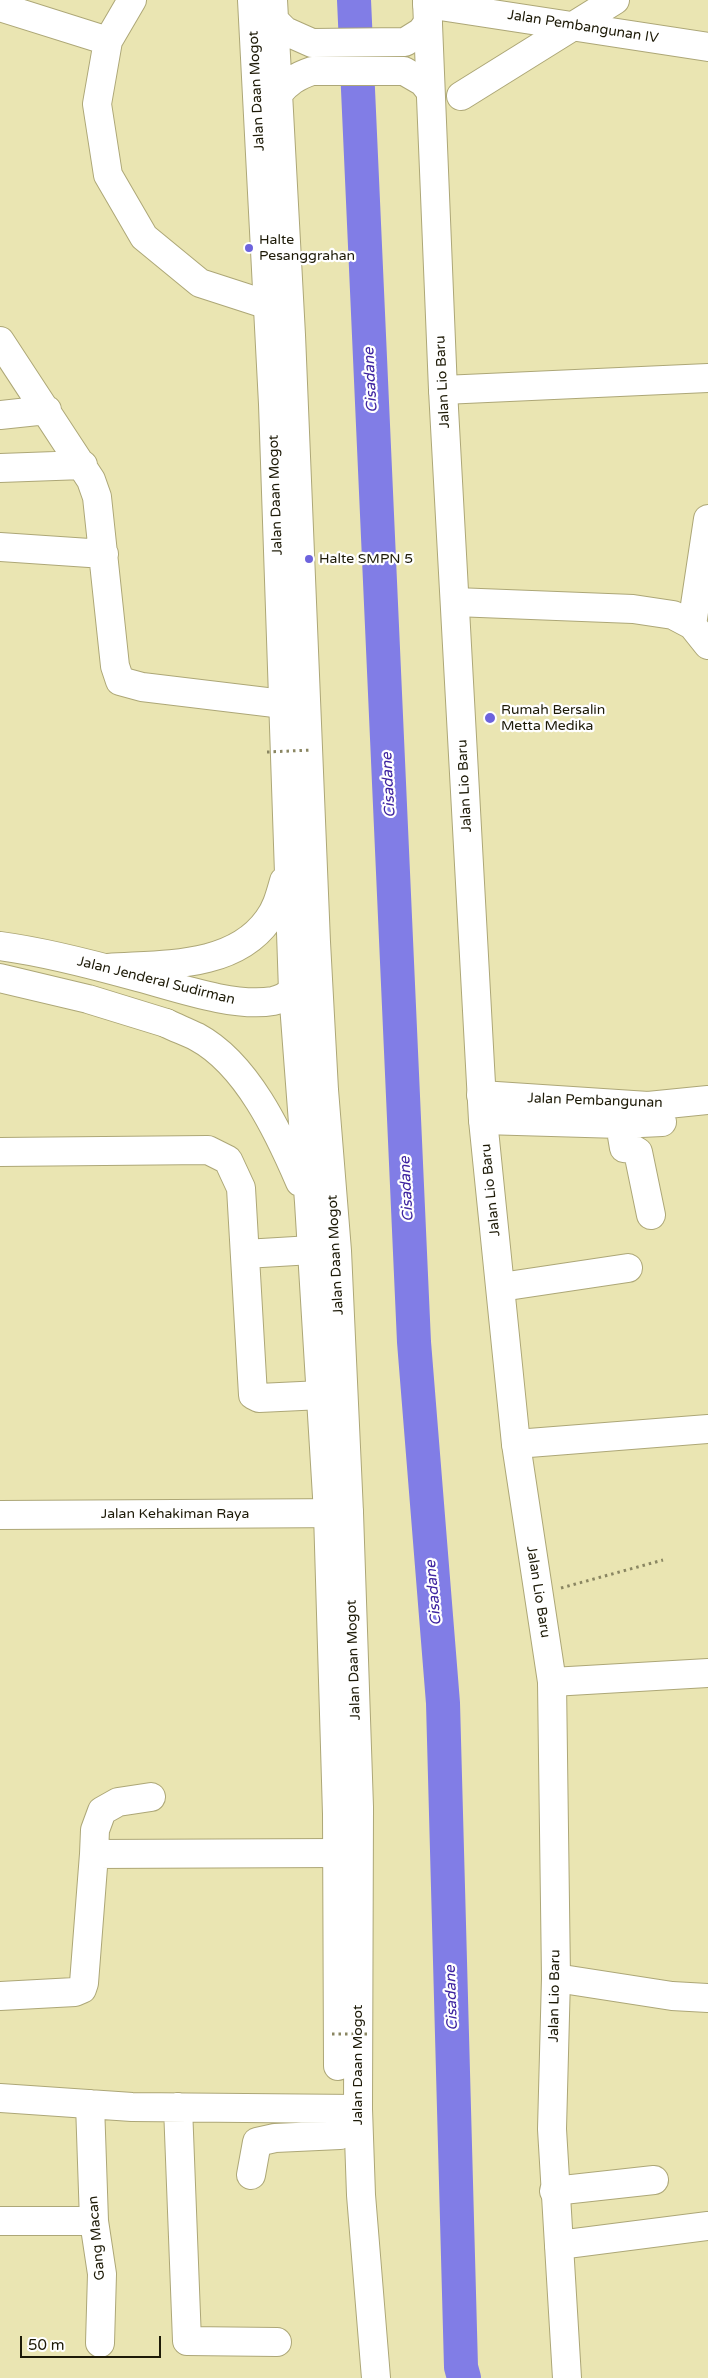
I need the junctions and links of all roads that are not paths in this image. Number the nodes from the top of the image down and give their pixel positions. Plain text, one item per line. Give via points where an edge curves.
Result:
1 (132, 0) edge
2 (252, 0) edge
3 (615, 0) edge
4 (0, 7) edge
5 (427, 9) edge
6 (273, 10) edge
7 (574, 26) junction
8 (108, 41) junction
9 (708, 47) edge
10 (430, 91) junction
11 (278, 94) junction
12 (460, 96) dead end
13 (268, 305) junction
14 (0, 341) edge
15 (708, 378) edge
16 (443, 390) junction
17 (47, 410) junction
18 (0, 415) edge
19 (83, 465) junction
20 (0, 468) edge
21 (708, 519) edge
22 (0, 546) edge
23 (104, 554) junction
24 (455, 602) junction
25 (700, 635) edge
26 (294, 693) junction
27 (289, 867) junction
28 (316, 942) junction
29 (6, 945) edge
30 (108, 968) junction
31 (0, 978) edge
32 (293, 991) junction
33 (708, 1100) edge
34 (482, 1108) junction
35 (708, 1117) edge
36 (620, 1124) junction
37 (0, 1152) edge
38 (309, 1202) junction
39 (651, 1215) dead end
40 (312, 1250) junction
41 (245, 1254) junction
42 (628, 1268) dead end
43 (501, 1287) junction
44 (322, 1395) junction
45 (708, 1429) edge
46 (516, 1444) junction
47 (339, 1513) junction
48 (0, 1515) edge
49 (708, 1674) edge
50 (552, 1682) junction
51 (152, 1797) dead end
52 (337, 1853) junction
53 (94, 1854) junction
54 (556, 1978) junction
55 (0, 1996) edge
56 (708, 1998) edge
57 (0, 2098) edge
58 (90, 2104) junction
59 (178, 2107) junction
60 (348, 2109) junction
61 (340, 2135) junction
62 (251, 2175) dead end
63 (654, 2180) dead end
64 (554, 2191) junction
65 (0, 2221) edge
66 (94, 2221) junction
67 (708, 2226) edge
68 (559, 2245) junction
69 (100, 2342) dead end
70 (277, 2342) dead end
71 (357, 2378) edge
72 (376, 2378) edge
73 (567, 2378) edge

1 - 8 main road
2 - 13 main road, Jalan Daan Mogot
3 - 7 main road
4 - 8 main road
5 - 6 main road via 414,38 405,42 312,43 285,31
5 - 7 main road, Jalan Pembangunan IV
5 - 10 main road, Jalan Lio Baru
6 - 11 main road, Jalan Daan Mogot
7 - 9 main road, Jalan Pembangunan IV
7 - 12 main road
8 - 13 main road via 97,104 108,175 144,237 200,283
10 - 11 main road via 423,82 404,71 312,71 298,75
10 - 16 main road, Jalan Lio Baru
11 - 26 main road, Jalan Daan Mogot via 292,344
13 - 26 main road, Jalan Daan Mogot via 282,665
14 - 17 main road
15 - 16 main road
16 - 24 main road, Jalan Lio Baru
17 - 18 main road
17 - 19 main road
19 - 20 main road
19 - 23 main road via 96,497
21 - 25 main road
22 - 23 main road
23 - 26 main road via 115,666 120,681 128,685
24 - 25 main road via 633,609 673,615
24 - 34 main road, Jalan Lio Baru
26 - 27 main road, Jalan Daan Mogot
26 - 28 main road, Jalan Daan Mogot
27 - 30 main road via 277,906 267,922 236,948 211,959
27 - 32 main road, Jalan Daan Mogot
28 - 32 main road, Jalan Daan Mogot via 309,966
28 - 47 main road, Jalan Daan Mogot via 337,1251
29 - 30 main road, Jalan Jenderal Sudirman
30 - 32 main road, Jalan Jenderal Sudirman via 244,1002 275,1001
31 - 38 main road via 88,999 166,1023 218,1052 234,1068 276,1129
32 - 38 main road, Jalan Daan Mogot
33 - 34 main road, Jalan Pembangunan via 648,1106
34 - 36 main road, Jalan Pembangunan
34 - 43 main road, Jalan Lio Baru
35 - 36 main road, Jalan Pembangunan
36 - 39 main road via 624,1148 638,1152
37 - 41 main road via 208,1150 221,1155 233,1167 241,1188
38 - 40 main road, Jalan Daan Mogot
40 - 41 main road
40 - 44 main road, Jalan Daan Mogot
41 - 44 main road via 253,1395 259,1398
42 - 43 main road
43 - 46 main road, Jalan Lio Baru
44 - 47 main road, Jalan Daan Mogot
45 - 46 main road
46 - 50 main road, Jalan Lio Baru
47 - 48 main road, Jalan Kehakiman Raya
47 - 52 main road, Jalan Daan Mogot
47 - 60 main road, Jalan Daan Mogot via 359,1807
49 - 50 main road
50 - 54 main road, Jalan Lio Baru
51 - 53 main road via 118,1802 102,1811 95,1830
52 - 53 main road
52 - 60 main road, Jalan Daan Mogot
53 - 55 main road via 82,1988 75,1992
54 - 56 main road via 672,1996
54 - 64 main road, Jalan Lio Baru via 552,2129
57 - 58 main road
58 - 59 main road
58 - 66 main road, Gang Macan
59 - 60 main road
59 - 70 main road via 187,2340
60 - 61 main road, Jalan Daan Mogot
60 - 72 main road, Jalan Daan Mogot via 361,2195
61 - 62 main road via 257,2142
61 - 71 main road, Jalan Daan Mogot
63 - 64 main road
64 - 68 main road, Jalan Lio Baru
65 - 66 main road
66 - 69 main road, Gang Macan via 102,2274
67 - 68 main road
68 - 73 main road, Jalan Lio Baru

